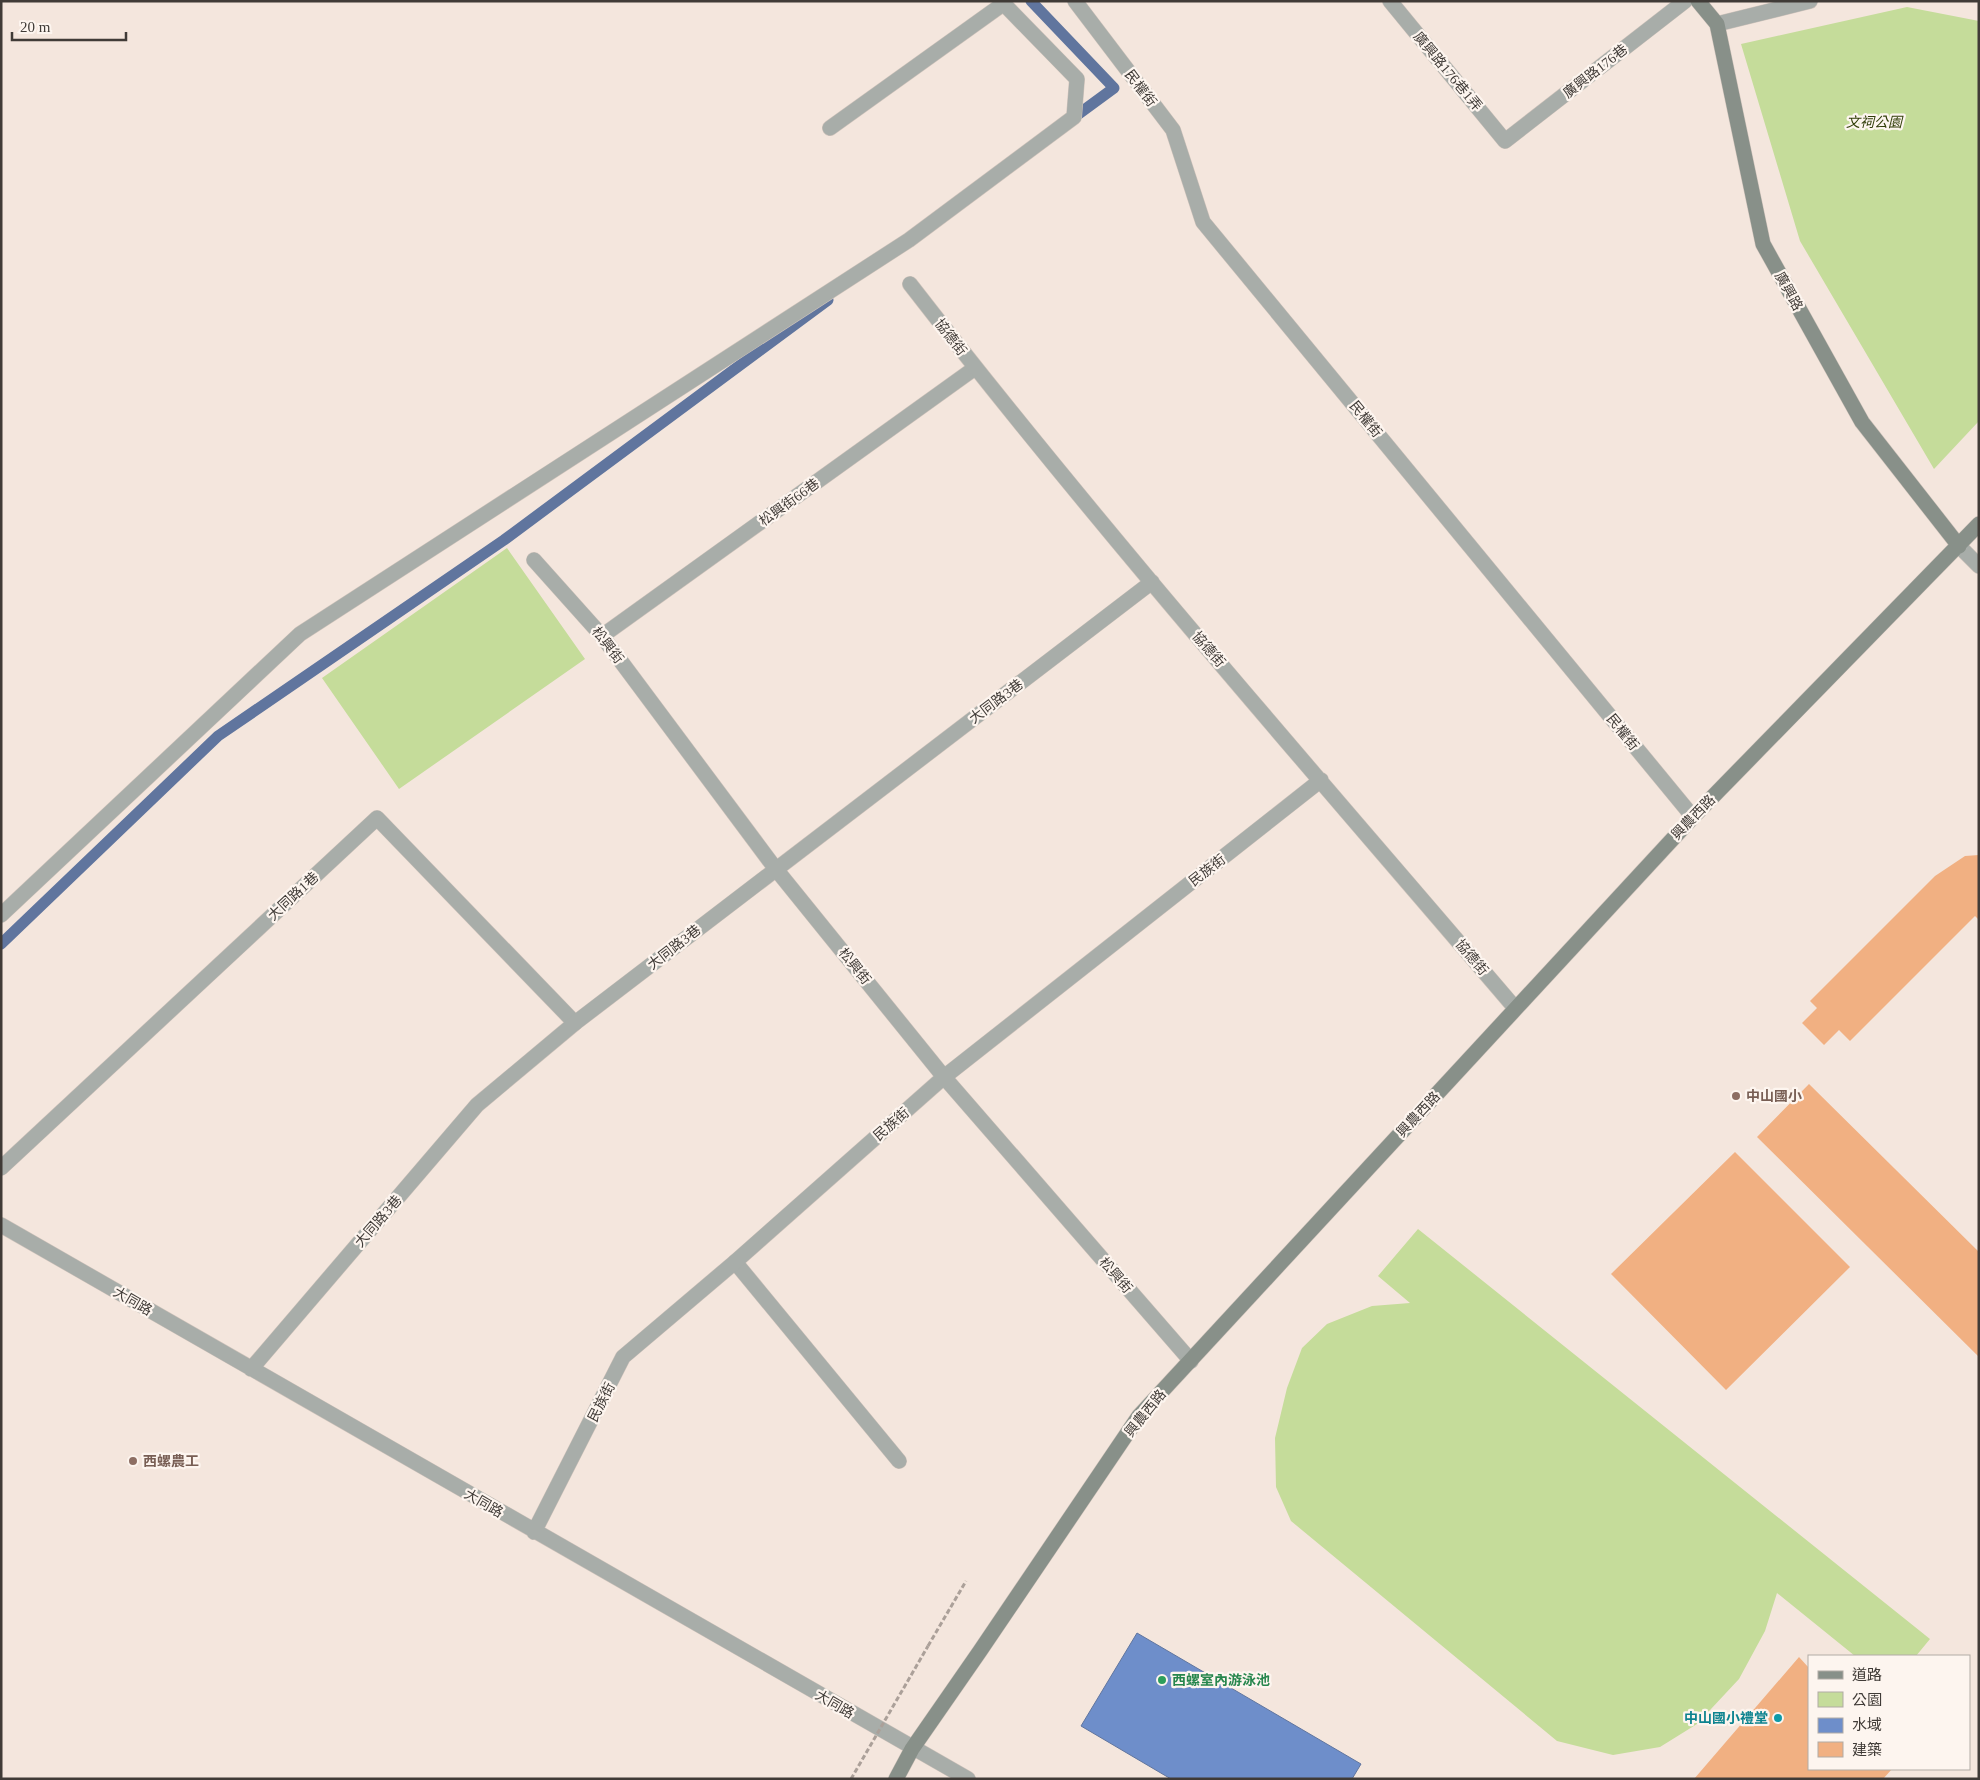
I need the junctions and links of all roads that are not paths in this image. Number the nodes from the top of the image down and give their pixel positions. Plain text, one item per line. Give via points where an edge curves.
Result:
1 (1075, 1) edge
2 (1390, 1) edge
3 (1685, 1) edge
4 (1698, 1) edge
5 (1810, 1) edge
6 (1002, 3) edge
7 (1717, 24) junction
8 (830, 128) dead end
9 (1505, 141) joint
10 (910, 284) dead end
11 (975, 368) junction
12 (1979, 524) edge
13 (1959, 546) junction
14 (534, 560) dead end
15 (1979, 566) edge
16 (1152, 582) junction
17 (602, 636) junction
18 (1321, 780) junction
19 (1693, 817) junction
20 (775, 868) junction
21 (1, 915) edge
22 (1515, 1008) junction
23 (575, 1023) junction
24 (944, 1077) junction
25 (1, 1168) edge
26 (1, 1225) edge
27 (735, 1262) junction
28 (1191, 1360) junction
29 (251, 1369) junction
30 (899, 1461) dead end
31 (534, 1532) junction
32 (912, 1749) junction
33 (896, 1779) edge
34 (968, 1779) edge

1 - 19 street, 民權街 via 1173,130 1203,222
2 - 9 street, 廣興路176巷1弄
3 - 9 street, 廣興路176巷
4 - 7 main road, 廣興路
5 - 7 street
6 - 8 street
6 - 21 street via 1077,80 1074,117 909,240 300,634
7 - 13 main road, 廣興路 via 1763,244 1862,422
10 - 11 street, 協德街
11 - 16 street, 協德街
11 - 17 street, 松興街66巷
12 - 13 main road, 興農西路
13 - 15 street
13 - 19 main road, 興農西路
14 - 17 street, 松興街
16 - 18 street, 協德街
16 - 20 street, 大同路3巷
17 - 20 street, 松興街
18 - 22 street, 協德街
18 - 24 street, 民族街
19 - 22 main road, 興農西路
20 - 23 street, 大同路3巷
20 - 24 street, 松興街
22 - 28 main road, 興農西路
23 - 25 street, 大同路1巷 via 377,818
23 - 29 street, 大同路3巷 via 478,1105
24 - 27 street, 民族街
24 - 28 street, 松興街
26 - 29 street, 大同路
27 - 30 street
27 - 31 street, 民族街 via 623,1357
28 - 32 main road, 興農西路 via 1138,1416
29 - 31 street, 大同路
31 - 32 street, 大同路
32 - 33 main road, 興農西路
32 - 34 street, 大同路

